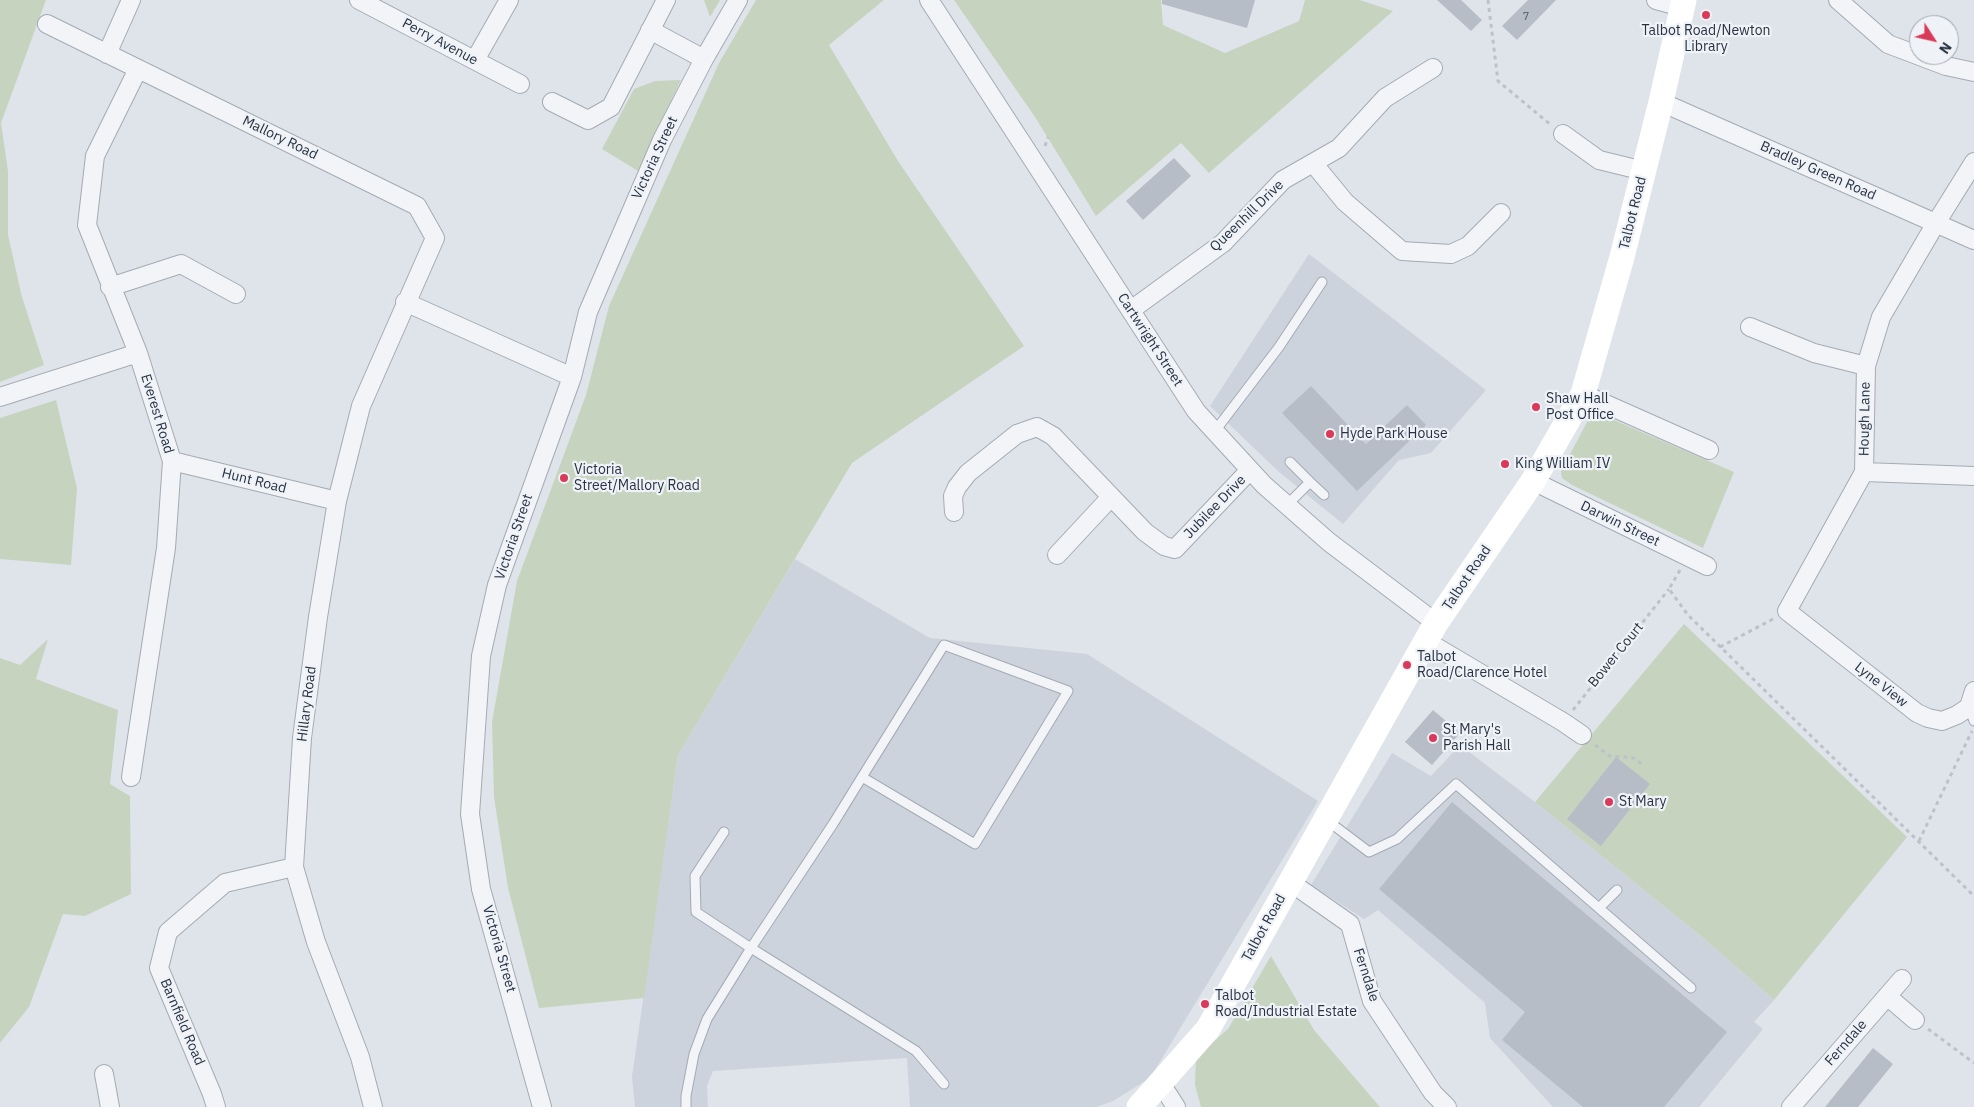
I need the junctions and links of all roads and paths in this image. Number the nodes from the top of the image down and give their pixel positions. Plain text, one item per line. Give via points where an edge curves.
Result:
1 (131, 0) edge
2 (360, 0) edge
3 (509, 0) edge
4 (666, 0) edge
5 (738, 0) edge
6 (930, 0) edge
7 (1488, 0) edge
8 (1656, 0) edge
9 (1838, 0) edge
10 (1683, 3) edge
11 (47, 24) dead end
12 (650, 30) junction
13 (107, 54) junction
14 (704, 59) junction
15 (475, 60) junction
16 (1433, 68) dead end
17 (138, 69) junction
18 (1974, 72) edge
19 (520, 84) dead end
20 (552, 102) dead end
21 (1661, 102) junction
22 (1563, 134) joint
23 (1974, 162) edge
24 (1313, 163) junction
25 (1644, 171) junction
26 (1501, 214) dead end
27 (1936, 223) junction
28 (1974, 240) edge
29 (1322, 282) dead end
30 (110, 286) junction
31 (236, 294) dead end
32 (405, 302) junction
33 (1131, 310) junction
34 (1750, 327) dead end
35 (138, 353) junction
36 (1866, 366) junction
37 (572, 377) junction
38 (1583, 394) junction
39 (0, 397) edge
40 (1215, 431) junction
41 (1710, 450) dead end
42 (172, 461) junction
43 (1290, 462) dead end
44 (1250, 470) junction
45 (1864, 472) junction
46 (1974, 476) edge
47 (1533, 481) junction
48 (1310, 482) junction
49 (1324, 495) dead end
50 (1111, 497) junction
51 (337, 501) junction
52 (1287, 505) junction
53 (954, 512) dead end
54 (1057, 555) dead end
55 (1685, 555) junction
56 (1707, 566) dead end
57 (1669, 589) junction
58 (1787, 611) junction
59 (1431, 632) junction
60 (1720, 647) junction
61 (1972, 706) edge
62 (1563, 722) junction
63 (1974, 726) edge
64 (1582, 735) joint
65 (1643, 765) dead end
66 (131, 777) dead end
67 (862, 778) junction
68 (1326, 819) junction
69 (724, 832) dead end
70 (1918, 841) junction
71 (294, 867) junction
72 (1290, 882) junction
73 (1617, 890) dead end
74 (1974, 896) edge
75 (1599, 908) junction
76 (751, 948) junction
77 (1902, 979) dead end
78 (1691, 988) dead end
79 (1887, 996) junction
80 (1915, 1020) joint
81 (1974, 1062) edge
82 (104, 1074) dead end
83 (1160, 1082) junction
84 (944, 1084) dead end
85 (110, 1107) edge
86 (216, 1107) edge
87 (373, 1107) edge
88 (542, 1107) edge
89 (686, 1107) edge
90 (1139, 1107) edge
91 (1176, 1107) edge
92 (1447, 1107) edge
93 (1791, 1107) edge

1 - 13 street
2 - 15 street, Perry Avenue
3 - 15 street
4 - 12 street
5 - 14 street, Victoria Street
6 - 33 street, Cartwright Street
7 - 22 path via 1498,81
8 - 10 street
9 - 18 street via 1888,44 1946,66
10 - 21 street, Talbot Road
11 - 13 street, Mallory Road
12 - 14 street
12 - 20 street via 611,107 588,120
13 - 17 street, Mallory Road
14 - 37 street, Victoria Street via 662,140 616,243 588,312
15 - 19 street, Perry Avenue
16 - 24 street, Queenhill Drive via 1385,98 1338,148
17 - 30 street, Everest Road via 95,156 86,225
17 - 32 street, Mallory Road via 417,206 434,238
21 - 25 street, Talbot Road
21 - 27 street, Bradley Green Road
22 - 25 street via 1599,160
23 - 27 street, Hough Lane
24 - 26 street via 1345,202 1402,251 1451,254 1468,246
24 - 33 street, Queenhill Drive via 1283,180 1223,243
25 - 38 street, Talbot Road
27 - 28 street, Bradley Green Road
27 - 36 street, Hough Lane via 1881,317
29 - 40 lane
30 - 31 street via 181,264
30 - 35 street, Everest Road
32 - 37 street
32 - 51 street, Hillary Road via 361,406
33 - 40 street, Cartwright Street via 1196,411
34 - 36 street via 1814,353
35 - 39 street
35 - 42 street, Everest Road
36 - 45 street, Hough Lane
37 - 88 street, Victoria Street via 497,585 481,656 470,814 481,889
38 - 41 street
38 - 47 street, Talbot Road
40 - 44 street, Cartwright Street
42 - 51 street, Hunt Road
42 - 66 street, Everest Road via 166,548
43 - 48 lane
44 - 50 street, Jubilee Drive via 1175,549 1164,546 1145,532
44 - 52 street, Cartwright Street
45 - 46 street
45 - 58 street, Hough Lane
47 - 55 street, Darwin Street
47 - 59 street, Talbot Road
48 - 49 lane
48 - 52 lane
50 - 53 street, Jubilee Drive via 1053,436 1038,427 1017,434 968,472 957,487
50 - 54 street
51 - 71 street, Hillary Road via 302,738
52 - 59 street, Cartwright Street
55 - 56 street, Darwin Street
55 - 57 path, Bower Court
57 - 60 path via 1688,615
57 - 62 path, Bower Court
58 - 60 path
58 - 61 street, Lyne View via 1917,713 1942,721
59 - 62 street, Cartwright Street
59 - 68 street, Talbot Road
60 - 70 path
62 - 64 street, Cartwright Street
63 - 70 path
64 - 65 path via 1610,756 1634,758
67 - 67 lane via 944,645 1068,691 975,844
67 - 76 lane
68 - 72 street, Talbot Road
68 - 75 lane via 1369,852 1397,840 1456,784
69 - 76 lane via 695,876 696,912
70 - 74 path
71 - 86 street, Barnfield Road via 225,883 168,932 159,968
71 - 87 street, Hillary Road via 316,942 360,1057
72 - 83 street, Talbot Road via 1208,1029
72 - 92 street, Ferndale via 1350,924 1372,1001 1433,1093
73 - 75 lane
75 - 78 lane
76 - 84 lane via 916,1051
76 - 89 lane via 707,1019 694,1054
77 - 79 street, Ferndale
79 - 80 street
79 - 93 street, Ferndale
80 - 81 path
82 - 85 street
83 - 90 street, Talbot Road
83 - 91 street

